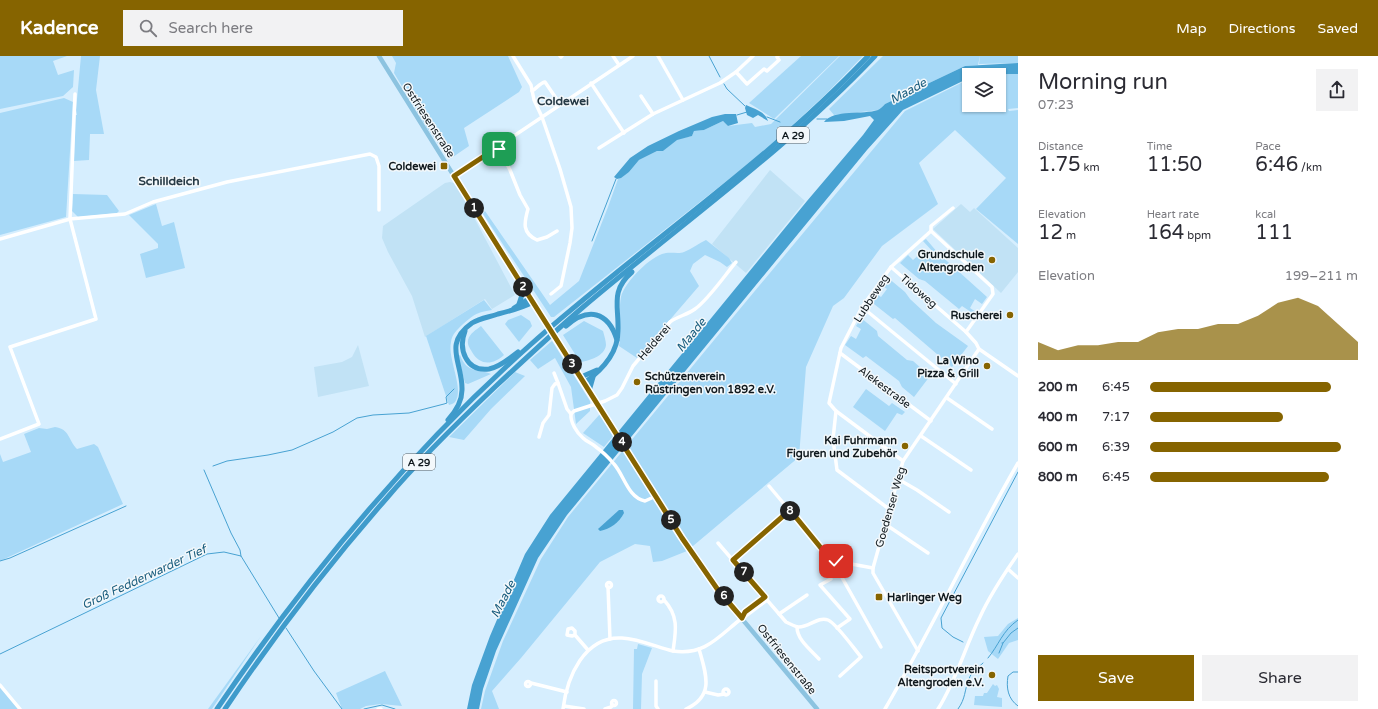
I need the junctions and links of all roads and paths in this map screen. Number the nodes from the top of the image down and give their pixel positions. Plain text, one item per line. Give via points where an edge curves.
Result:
1 (379, 56) edge
2 (513, 56) edge
3 (613, 56) edge
4 (633, 56) edge
5 (658, 56) edge
6 (753, 56) edge
7 (778, 56) edge
8 (868, 56) edge
9 (875, 56) edge
10 (619, 65) junction
11 (736, 72) junction
12 (591, 83) junction
13 (532, 91) junction
14 (75, 94) dead end
15 (640, 96) dead end
16 (683, 100) junction
17 (560, 104) junction
18 (653, 114) junction
19 (542, 117) junction
20 (624, 133) junction
21 (498, 147) junction
22 (599, 148) dead end
23 (454, 176) junction
24 (953, 208) dead end
25 (379, 210) dead end
26 (70, 219) junction
27 (557, 231) dead end
28 (931, 231) junction
29 (0, 239) edge
30 (639, 261) junction
31 (736, 262) dead end
32 (891, 267) junction
33 (522, 285) junction
34 (551, 294) dead end
35 (532, 300) junction
36 (519, 304) junction
37 (862, 307) junction
38 (512, 310) junction
39 (466, 328) junction
40 (966, 332) junction
41 (617, 340) junction
42 (541, 344) junction
43 (528, 347) junction
44 (979, 349) junction
45 (840, 353) junction
46 (1018, 369) edge
47 (598, 370) junction
48 (554, 373) dead end
49 (1017, 375) edge
50 (581, 377) junction
51 (593, 377) junction
52 (558, 383) junction
53 (584, 383) junction
54 (956, 384) junction
55 (589, 391) junction
56 (947, 398) junction
57 (836, 411) junction
58 (571, 414) junction
59 (931, 421) junction
60 (992, 428) dead end
61 (438, 434) junction
62 (921, 436) junction
63 (538, 437) dead end
64 (0, 439) edge
65 (903, 461) junction
66 (1018, 463) edge
67 (971, 470) dead end
68 (898, 478) junction
69 (769, 486) dead end
70 (656, 496) junction
71 (889, 509) junction
72 (790, 510) junction
73 (949, 512) dead end
74 (885, 524) junction
75 (718, 543) dead end
76 (928, 553) dead end
77 (1018, 554) edge
78 (733, 560) junction
79 (850, 564) junction
80 (873, 568) junction
81 (1008, 569) junction
82 (1018, 578) edge
83 (831, 579) dead end
84 (608, 587) dead end
85 (807, 594) dead end
86 (766, 598) junction
87 (664, 600) dead end
88 (779, 614) junction
89 (742, 618) junction
90 (797, 627) junction
91 (837, 628) junction
92 (575, 635) dead end
93 (610, 639) junction
94 (912, 642) junction
95 (922, 643) junction
96 (881, 647) dead end
97 (699, 649) junction
98 (588, 650) junction
99 (673, 651) junction
100 (918, 651) junction
101 (819, 659) dead end
102 (840, 676) dead end
103 (656, 681) dead end
104 (531, 683) dead end
105 (0, 685) edge
106 (567, 692) junction
107 (705, 692) junction
108 (725, 694) dead end
109 (613, 705) dead end
110 (563, 707) edge
111 (20, 709) edge
112 (217, 709) edge
113 (225, 709) edge
114 (378, 709) edge
115 (381, 709) edge
116 (584, 709) edge
117 (605, 709) edge
118 (658, 709) edge
119 (686, 709) edge
120 (817, 709) edge
121 (886, 709) edge
122 (938, 709) edge

1 - 23 main road, Ostfriesenstraße
2 - 13 street
3 - 10 street
4 - 10 street
5 - 16 street
6 - 11 street
7 - 11 street via 779,60 767,71 764,69 747,84
8 - 43 highway, A 29 via 773,146
9 - 30 highway, A 29 via 777,150
10 - 12 street
11 - 16 street via 720,83
12 - 17 street
12 - 20 street
13 - 17 street via 545,82
13 - 19 street
14 - 26 street
15 - 18 street
16 - 18 street
17 - 19 street
18 - 20 street
19 - 21 street
19 - 34 street via 571,207 572,228 568,260 561,286
20 - 22 street
21 - 23 street
21 - 27 street via 528,209 525,229 529,236 536,240
23 - 33 main road, Ostfriesenstraße
24 - 28 street, Lubbeweg via 931,226
25 - 26 street via 379,166 376,157 370,154 205,187 153,202 125,214
26 - 29 street
26 - 64 street via 96,319 10,347 39,424
28 - 32 street, Lubbeweg
28 - 40 street via 992,287 993,294
30 - 41 highway via 617,294
30 - 42 highway, A 29
31 - 58 street, Helderei via 702,303 670,322 633,366 617,394
32 - 37 street, Lubbeweg
32 - 40 street, Tidoweg
33 - 35 main road, Ostfriesenstraße
33 - 36 highway
35 - 36 highway
35 - 38 highway via 526,306
35 - 50 main road, Ostfriesenstraße
36 - 38 highway
37 - 45 street, Lubbeweg
37 - 54 street
38 - 39 highway via 478,320
39 - 43 highway via 462,351 468,361 477,367 495,367
39 - 61 highway via 462,331 456,348 462,395 454,412
40 - 44 street, Tidoweg
41 - 42 highway via 609,322 601,316 592,315 577,318
41 - 47 highway via 613,354
42 - 113 highway, A 29 via 457,424 387,497 277,634
43 - 61 highway, A 29
44 - 49 street, Tidoweg
44 - 54 street, Goedenser Weg
45 - 57 street, Lubbeweg via 829,403
45 - 59 street, Alekestraße
46 - 49 street
47 - 50 highway
47 - 51 highway
48 - 52 street
50 - 53 main road, Ostfriesenstraße
51 - 53 highway
51 - 55 highway
52 - 58 street
52 - 63 street via 552,388 549,415
53 - 55 main road, Ostfriesenstraße
54 - 56 street, Goedenser Weg
55 - 70 main road, Ostfriesenstraße
56 - 59 street, Goedenser Weg
56 - 60 street
57 - 65 street
57 - 71 street via 833,439 837,470
58 - 70 street via 578,434 614,464 624,482 640,499 645,501
59 - 62 street, Goedenser Weg
61 - 112 highway, A 29 via 345,537 286,611
62 - 65 street, Goedenser Weg
62 - 67 street
65 - 68 street, Goedenser Weg
66 - 95 street
68 - 71 street, Goedenser Weg
68 - 73 street
69 - 72 street
70 - 89 main road, Ostfriesenstraße via 703,570
71 - 74 street, Goedenser Weg
72 - 78 street
72 - 79 street via 827,554 836,561
74 - 76 street
74 - 80 street, Goedenser Weg
75 - 78 street
77 - 81 street
78 - 86 street
79 - 80 street
79 - 96 street via 840,574
80 - 94 street via 873,573
81 - 82 street
81 - 122 street via 982,613
83 - 91 street via 820,585 850,619
84 - 93 street
85 - 88 street
86 - 88 street
86 - 89 street
87 - 99 street via 674,615 676,630
88 - 90 street via 786,622
89 - 97 street via 712,643
89 - 120 main road, Ostfriesenstraße
90 - 91 street via 825,619
90 - 101 street via 799,637
91 - 102 street via 861,657
92 - 98 street
93 - 98 street
93 - 99 street via 628,639
94 - 95 street
94 - 100 street
95 - 100 street
97 - 99 street
97 - 107 street via 707,678
98 - 106 street via 575,668
100 - 121 street
103 - 118 street
104 - 106 street
105 - 111 street
106 - 110 street
107 - 108 street
107 - 119 street via 698,701
109 - 117 street
110 - 116 street
114 - 115 street

